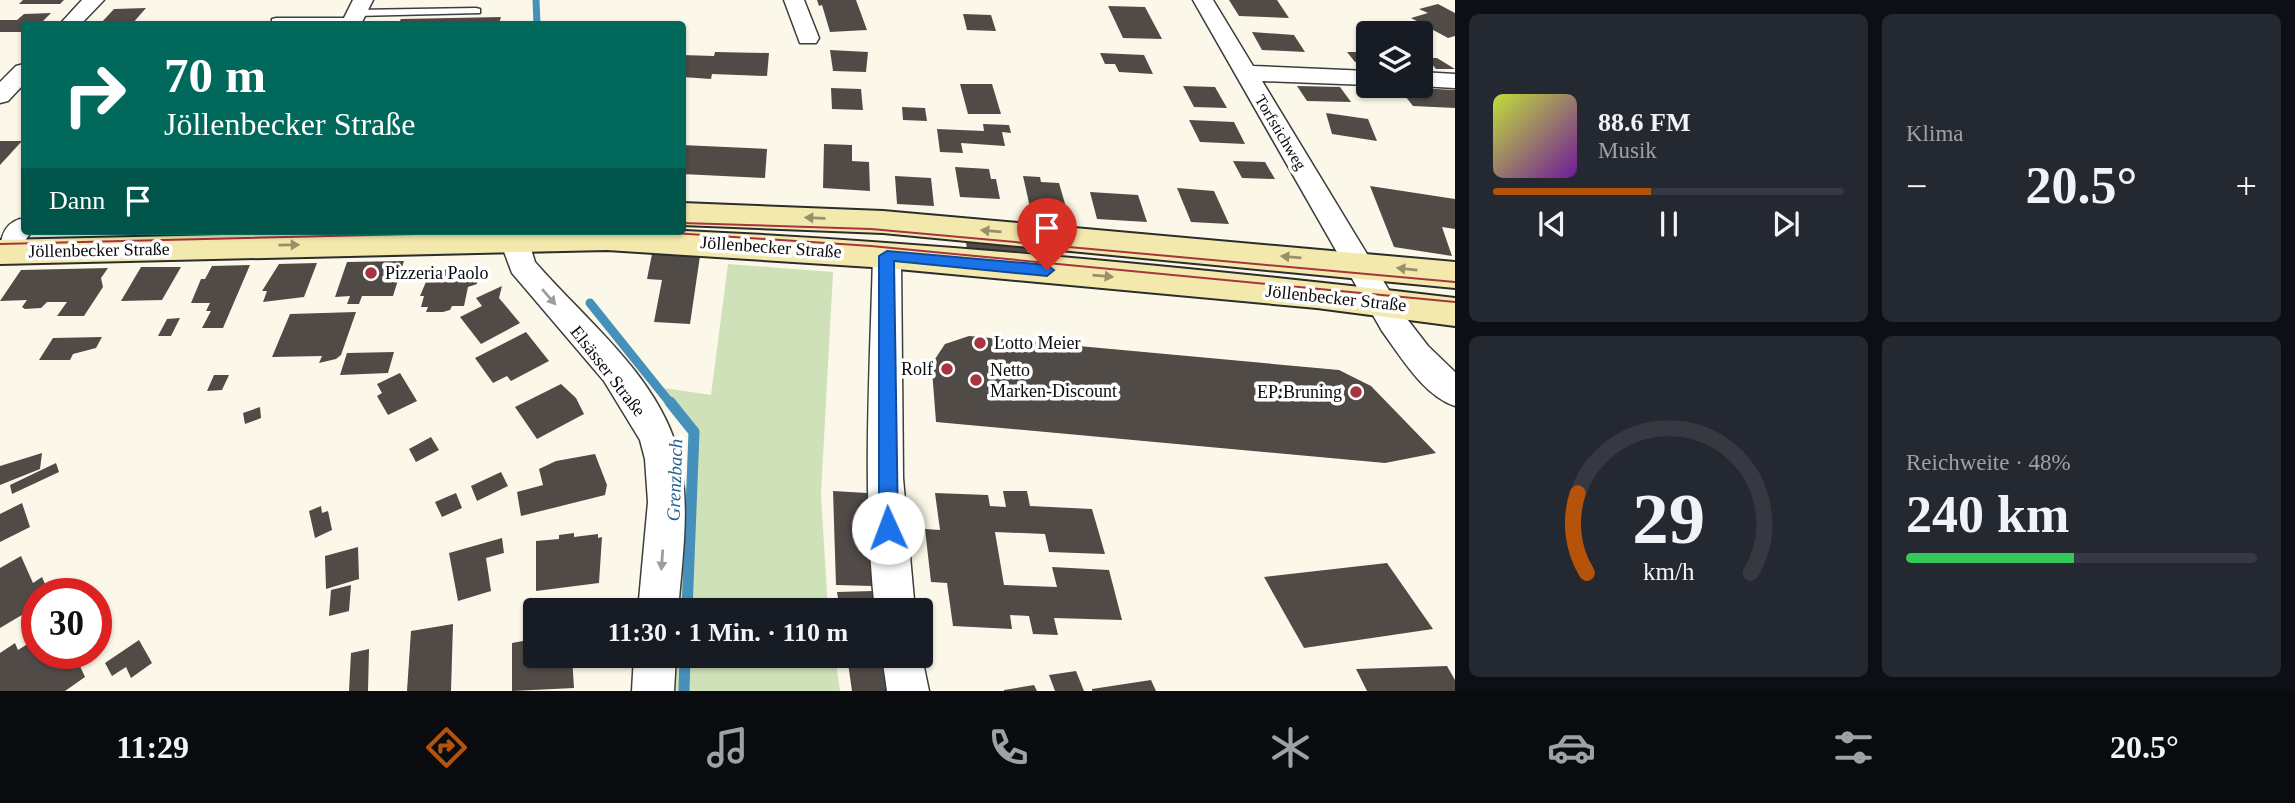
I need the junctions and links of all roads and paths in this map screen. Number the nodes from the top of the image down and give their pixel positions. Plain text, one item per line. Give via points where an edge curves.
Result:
1 (94, 0) edge
2 (794, 0) edge
3 (1203, 0) edge
4 (476, 11) dead end
5 (355, 15) edge
6 (73, 21) edge
7 (276, 21) dead end
8 (808, 38) dead end
9 (21, 74) edge
10 (1246, 74) junction
11 (1356, 78) edge
12 (1433, 79) edge
13 (1455, 80) edge
14 (0, 96) edge
15 (686, 214) edge
16 (518, 235) edge
17 (245, 239) edge
18 (8, 241) edge
19 (887, 256) junction
20 (1359, 264) junction
21 (1455, 275) edge
22 (1380, 302) junction
23 (1455, 312) edge
24 (1455, 393) edge
25 (660, 598) edge
26 (893, 598) edge
27 (654, 668) edge
28 (905, 668) edge
29 (653, 691) edge
30 (908, 691) edge

1 - 6 street
2 - 8 street
3 - 10 street, Torfstichweg
4 - 5 lane
5 - 7 lane
9 - 14 street
10 - 11 street
10 - 20 street, Torfstichweg
12 - 13 street
20 -> 15 main road, Jöllenbecker Straße via 883,222
17 -> 16 main road, Jöllenbecker Straße
16 - 19 main road, Jöllenbecker Straße
16 -> 25 street, Elsässer Straße via 522,266 626,387 658,442 666,498
17 - 18 main road, Jöllenbecker Straße
19 -> 22 main road, Jöllenbecker Straße
19 - 26 street via 886,457
21 -> 20 main road, Jöllenbecker Straße
20 - 22 street, Torfstichweg
22 - 23 main road, Jöllenbecker Straße
22 - 24 street, Torfstichweg via 1401,336
27 - 29 street
28 - 30 street

